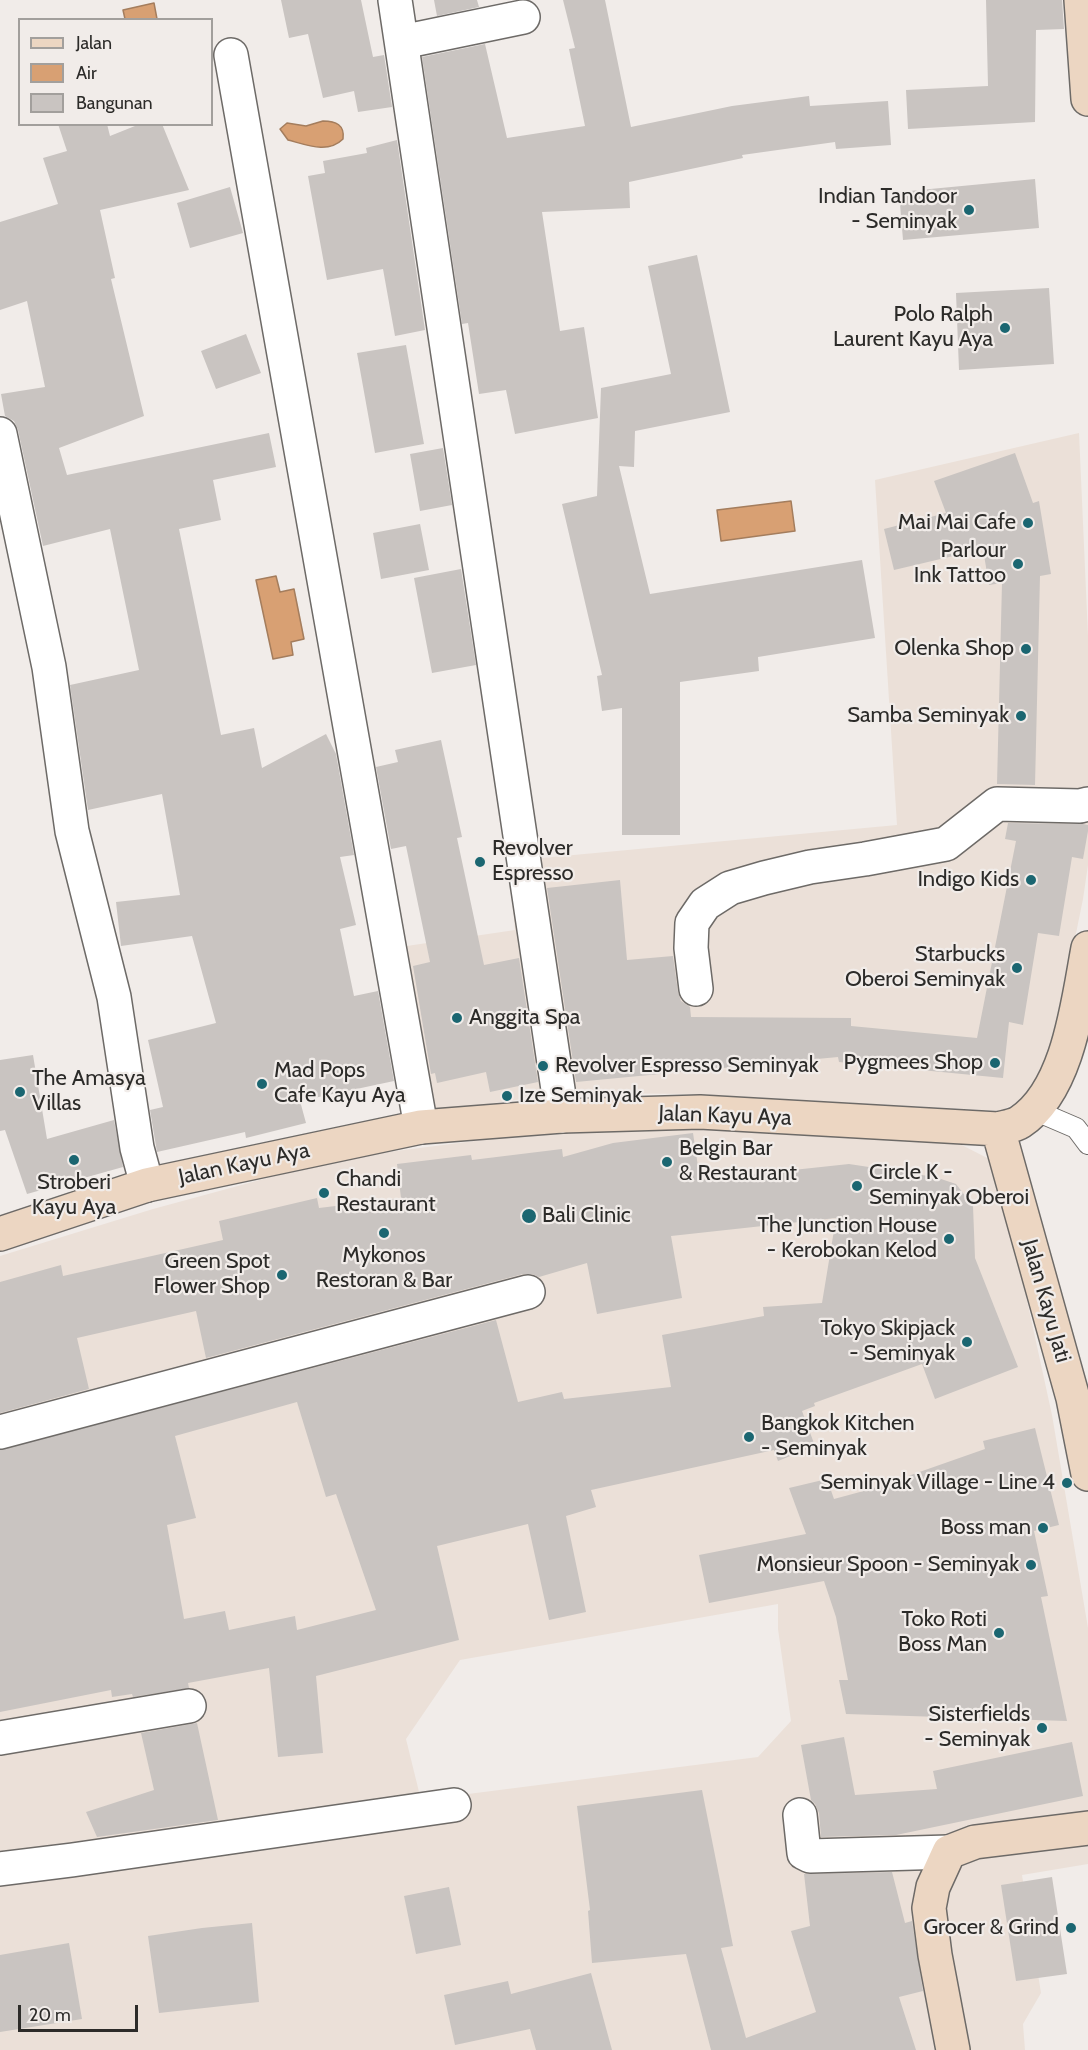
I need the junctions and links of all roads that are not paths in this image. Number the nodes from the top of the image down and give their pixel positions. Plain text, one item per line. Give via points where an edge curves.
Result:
1 (395, 0) edge
2 (1081, 0) edge
3 (523, 17) dead end
4 (402, 42) junction
5 (231, 55) dead end
6 (1088, 99) edge
7 (0, 434) edge
8 (1088, 804) edge
9 (1088, 948) edge
10 (696, 989) dead end
11 (1034, 1110) junction
12 (562, 1116) junction
13 (421, 1127) junction
14 (998, 1129) junction
15 (1084, 1131) edge
16 (147, 1185) junction
17 (0, 1234) edge
18 (528, 1292) dead end
19 (1081, 1395) edge
20 (0, 1432) edge
21 (1088, 1474) edge
22 (189, 1706) dead end
23 (0, 1738) edge
24 (454, 1805) dead end
25 (800, 1815) dead end
26 (1088, 1828) edge
27 (949, 1852) junction
28 (0, 1869) edge
29 (953, 2050) edge

1 - 4 street
2 - 6 main road
3 - 4 street
4 - 12 street
5 - 13 street
7 - 16 street via 49,667 72,831 114,997 137,1148
8 - 10 street via 997,804 946,844 810,867 730,888 705,904 692,923
9 - 11 main road, Jalan Kayu Aya via 1066,1053 1044,1101
11 - 14 main road, Jalan Kayu Aya via 1019,1123
11 - 15 lane
12 - 13 main road, Jalan Kayu Aya
12 - 14 main road, Jalan Kayu Aya via 700,1112
13 - 16 main road, Jalan Kayu Aya
14 - 19 main road, Jalan Kayu Jati
16 - 17 main road, Jalan Kayu Aya
18 - 20 street
19 - 21 main road, Jalan Kayu Jati
22 - 23 street
24 - 28 street
25 - 27 street via 804,1853 810,1856
26 - 27 main road via 984,1841
27 - 29 main road via 933,1887 929,1908

